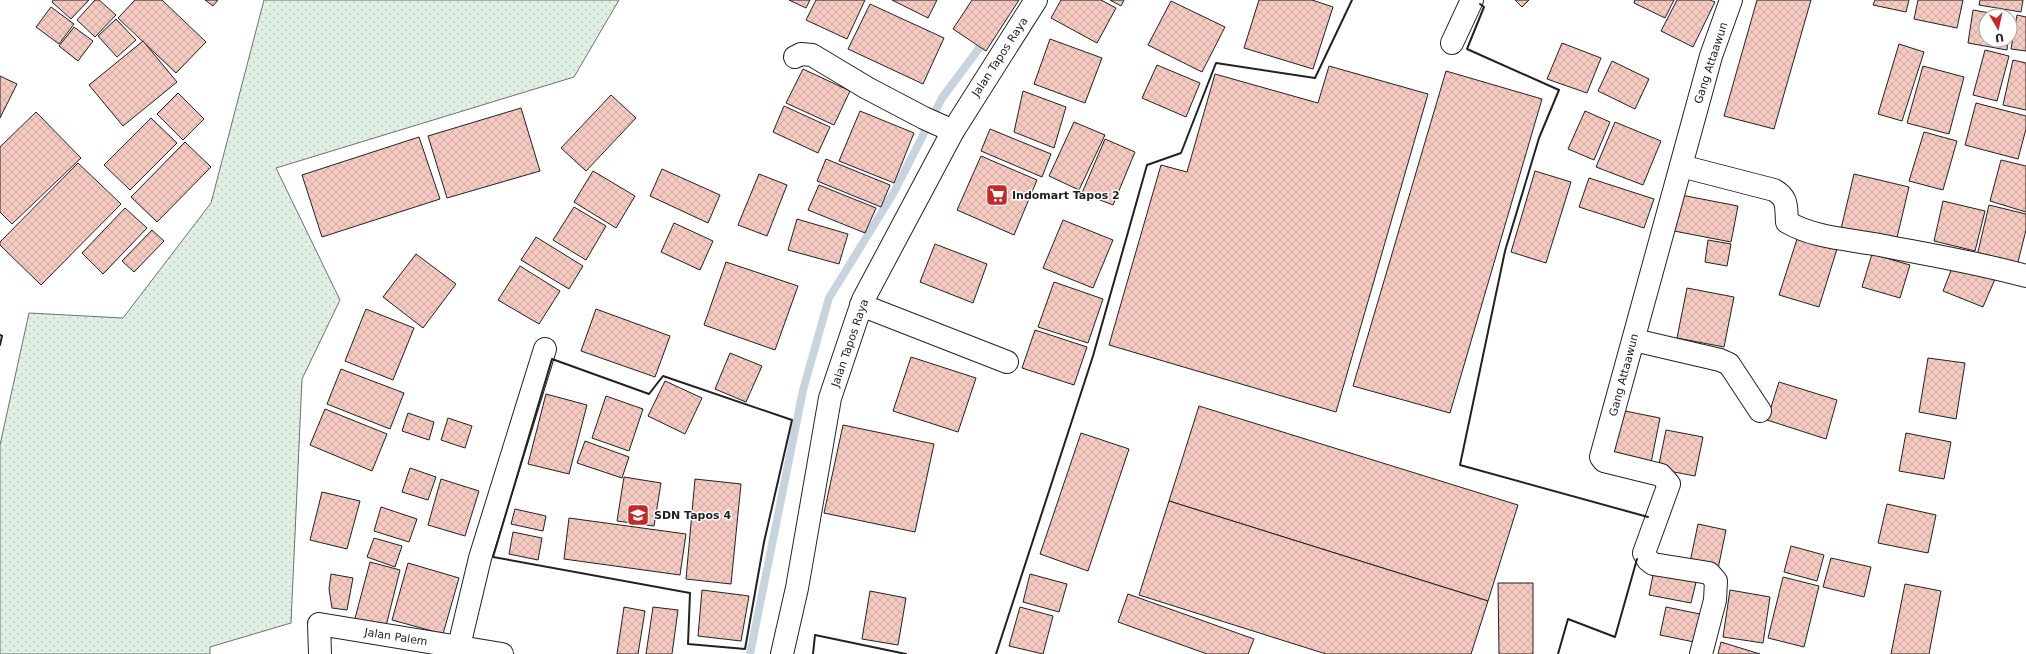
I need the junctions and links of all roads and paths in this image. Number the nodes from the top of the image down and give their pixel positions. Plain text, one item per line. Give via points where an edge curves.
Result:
1 (1036, 0) edge
2 (1472, 0) edge
3 (1731, 0) edge
4 (1452, 43) dead end
5 (795, 57) dead end
6 (952, 131) junction
7 (1681, 166) junction
8 (2026, 276) edge
9 (861, 305) junction
10 (1634, 340) junction
11 (545, 349) dead end
12 (1007, 362) dead end
13 (1760, 411) dead end
14 (459, 646) junction
15 (320, 654) edge
16 (502, 654) edge
17 (782, 654) edge
18 (1701, 654) edge

1 - 6 street, Jalan Tapos Raya
2 - 4 street
3 - 7 street, Gang Attaawun via 1712,56
5 - 6 street via 801,54 812,55 867,88
6 - 9 street, Jalan Tapos Raya
7 - 8 street via 1774,190 1783,195 1787,222 1793,225 1828,236 1989,266
7 - 10 street, Gang Attaawun
9 - 12 street
9 - 17 street, Jalan Tapos Raya via 830,398
10 - 13 street via 1728,364
10 - 18 street, Gang Attaawun via 1601,457 1604,461 1661,475 1669,484 1644,553 1653,564 1709,573 1716,581 1715,600
11 - 14 street via 480,558
14 - 15 street, Jalan Palem via 319,624
14 - 16 street, Jalan Palem

